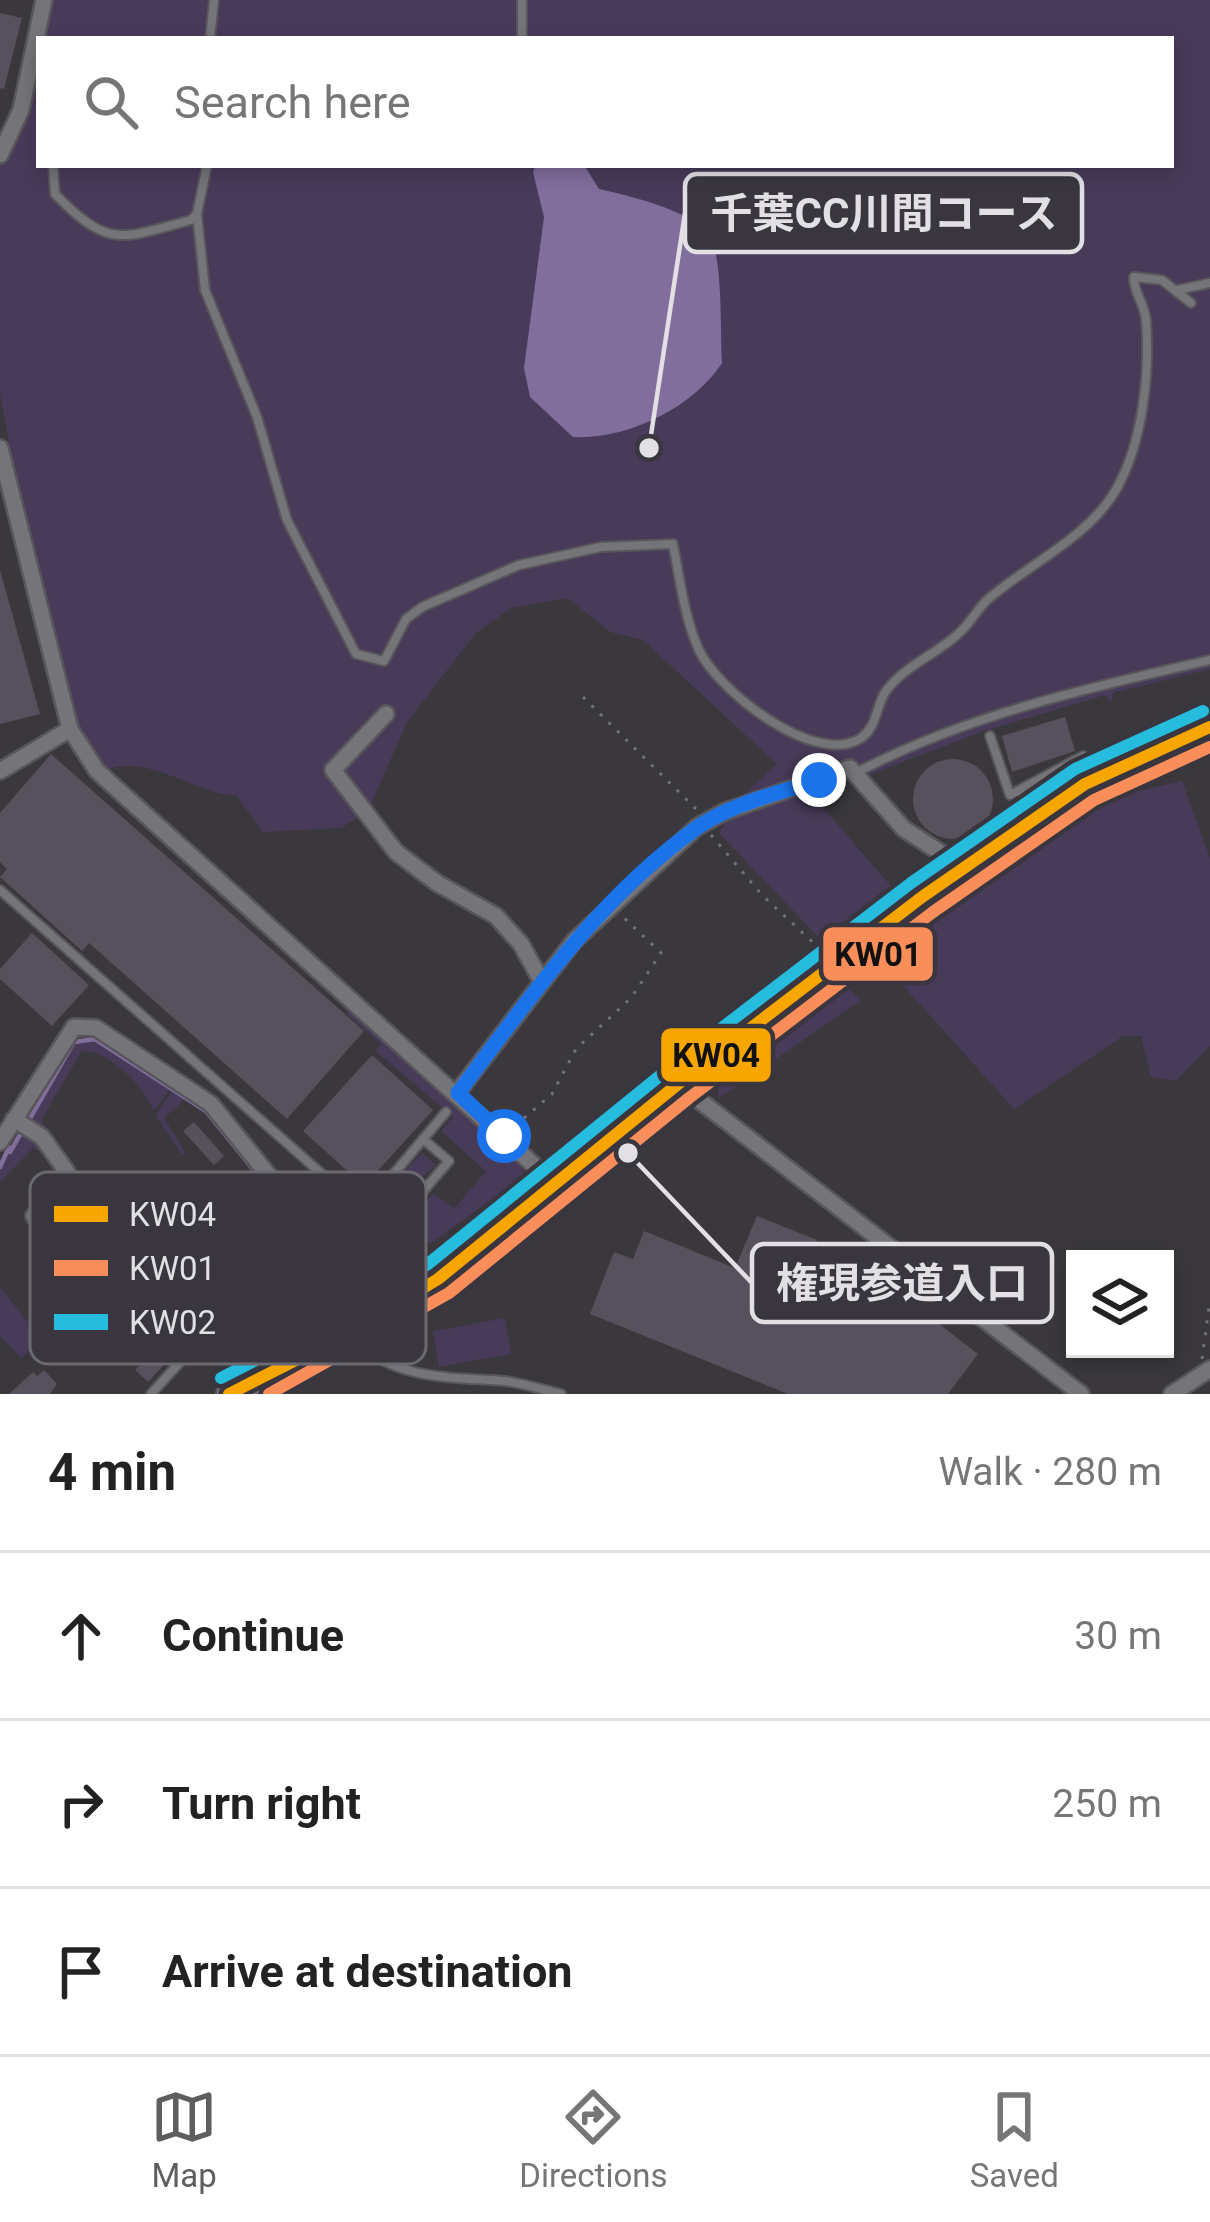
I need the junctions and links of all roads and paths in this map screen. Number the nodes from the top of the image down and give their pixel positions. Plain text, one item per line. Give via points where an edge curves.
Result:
1 (44, 0) edge
2 (214, 0) edge
3 (522, 0) edge
4 (36, 36) edge
5 (210, 36) edge
6 (523, 36) edge
7 (36, 38) edge
8 (0, 155) edge
9 (53, 168) edge
10 (206, 168) edge
11 (197, 214) junction
12 (1210, 283) edge
13 (1176, 290) junction
14 (1191, 303) dead end
15 (0, 448) edge
16 (1210, 660) edge
17 (584, 697) dead end
18 (386, 714) dead end
19 (1210, 727) edge
20 (70, 729) junction
21 (990, 736) dead end
22 (1083, 756) dead end
23 (0, 771) edge
24 (854, 774) junction
25 (1019, 790) junction
26 (1039, 816) junction
27 (705, 823) junction
28 (964, 868) junction
29 (0, 890) edge
30 (611, 904) junction
31 (844, 957) junction
32 (542, 982) junction
33 (678, 1084) junction
34 (458, 1093) junction
35 (446, 1112) dead end
36 (14, 1119) junction
37 (504, 1136) junction
38 (423, 1139) junction
39 (0, 1142) edge
40 (68, 1172) edge
41 (266, 1172) edge
42 (321, 1172) edge
43 (396, 1172) edge
44 (557, 1186) junction
45 (426, 1188) edge
46 (426, 1278) edge
47 (430, 1284) junction
48 (426, 1287) edge
49 (1210, 1300) edge
50 (178, 1364) edge
51 (289, 1364) edge
52 (395, 1364) edge
53 (1207, 1371) edge
54 (151, 1394) edge
55 (230, 1394) edge
56 (561, 1394) edge
57 (1081, 1394) edge
58 (1172, 1394) edge

1 - 4 street
2 - 5 lane
3 - 6 lane
7 - 8 street via 21,110
9 - 11 lane via 55,194 91,230 147,231
10 - 11 lane
11 - 13 lane via 205,290 257,417 287,520 356,654 384,661 406,619 422,607 519,565 601,547 673,544 700,655 747,705 812,743 839,747 874,724 885,692 903,673 1109,499 1140,427 1147,326 1133,278
12 - 13 lane
13 - 14 lane
15 - 20 street
16 - 24 lane via 938,737
17 - 27 path
18 - 32 street via 333,770 396,852 496,916
19 - 26 main road via 1138,755
20 - 23 street
20 - 34 street via 98,771
21 - 25 lane via 1010,795
22 - 25 lane
24 - 27 street via 850,768
24 - 28 street via 904,829
25 - 26 lane
26 - 28 main road
27 - 30 street
27 - 31 path via 762,896 819,949
28 - 31 main road
29 - 42 lane
30 - 32 street
30 - 37 path via 661,953 631,998 576,1049 552,1094
31 - 33 main road
32 - 34 street
33 - 44 main road
33 - 57 street
34 - 37 street
35 - 38 lane
36 - 39 street
36 - 40 street via 42,1137
36 - 41 street via 74,1027 96,1028 211,1104
37 - 44 street
38 - 43 lane
38 - 45 lane via 449,1161
44 - 47 main road
46 - 47 lane
47 - 48 main road
49 - 53 path via 1199,1348
50 - 54 lane
51 - 55 main road
52 - 56 lane via 463,1383 504,1381
53 - 58 street

